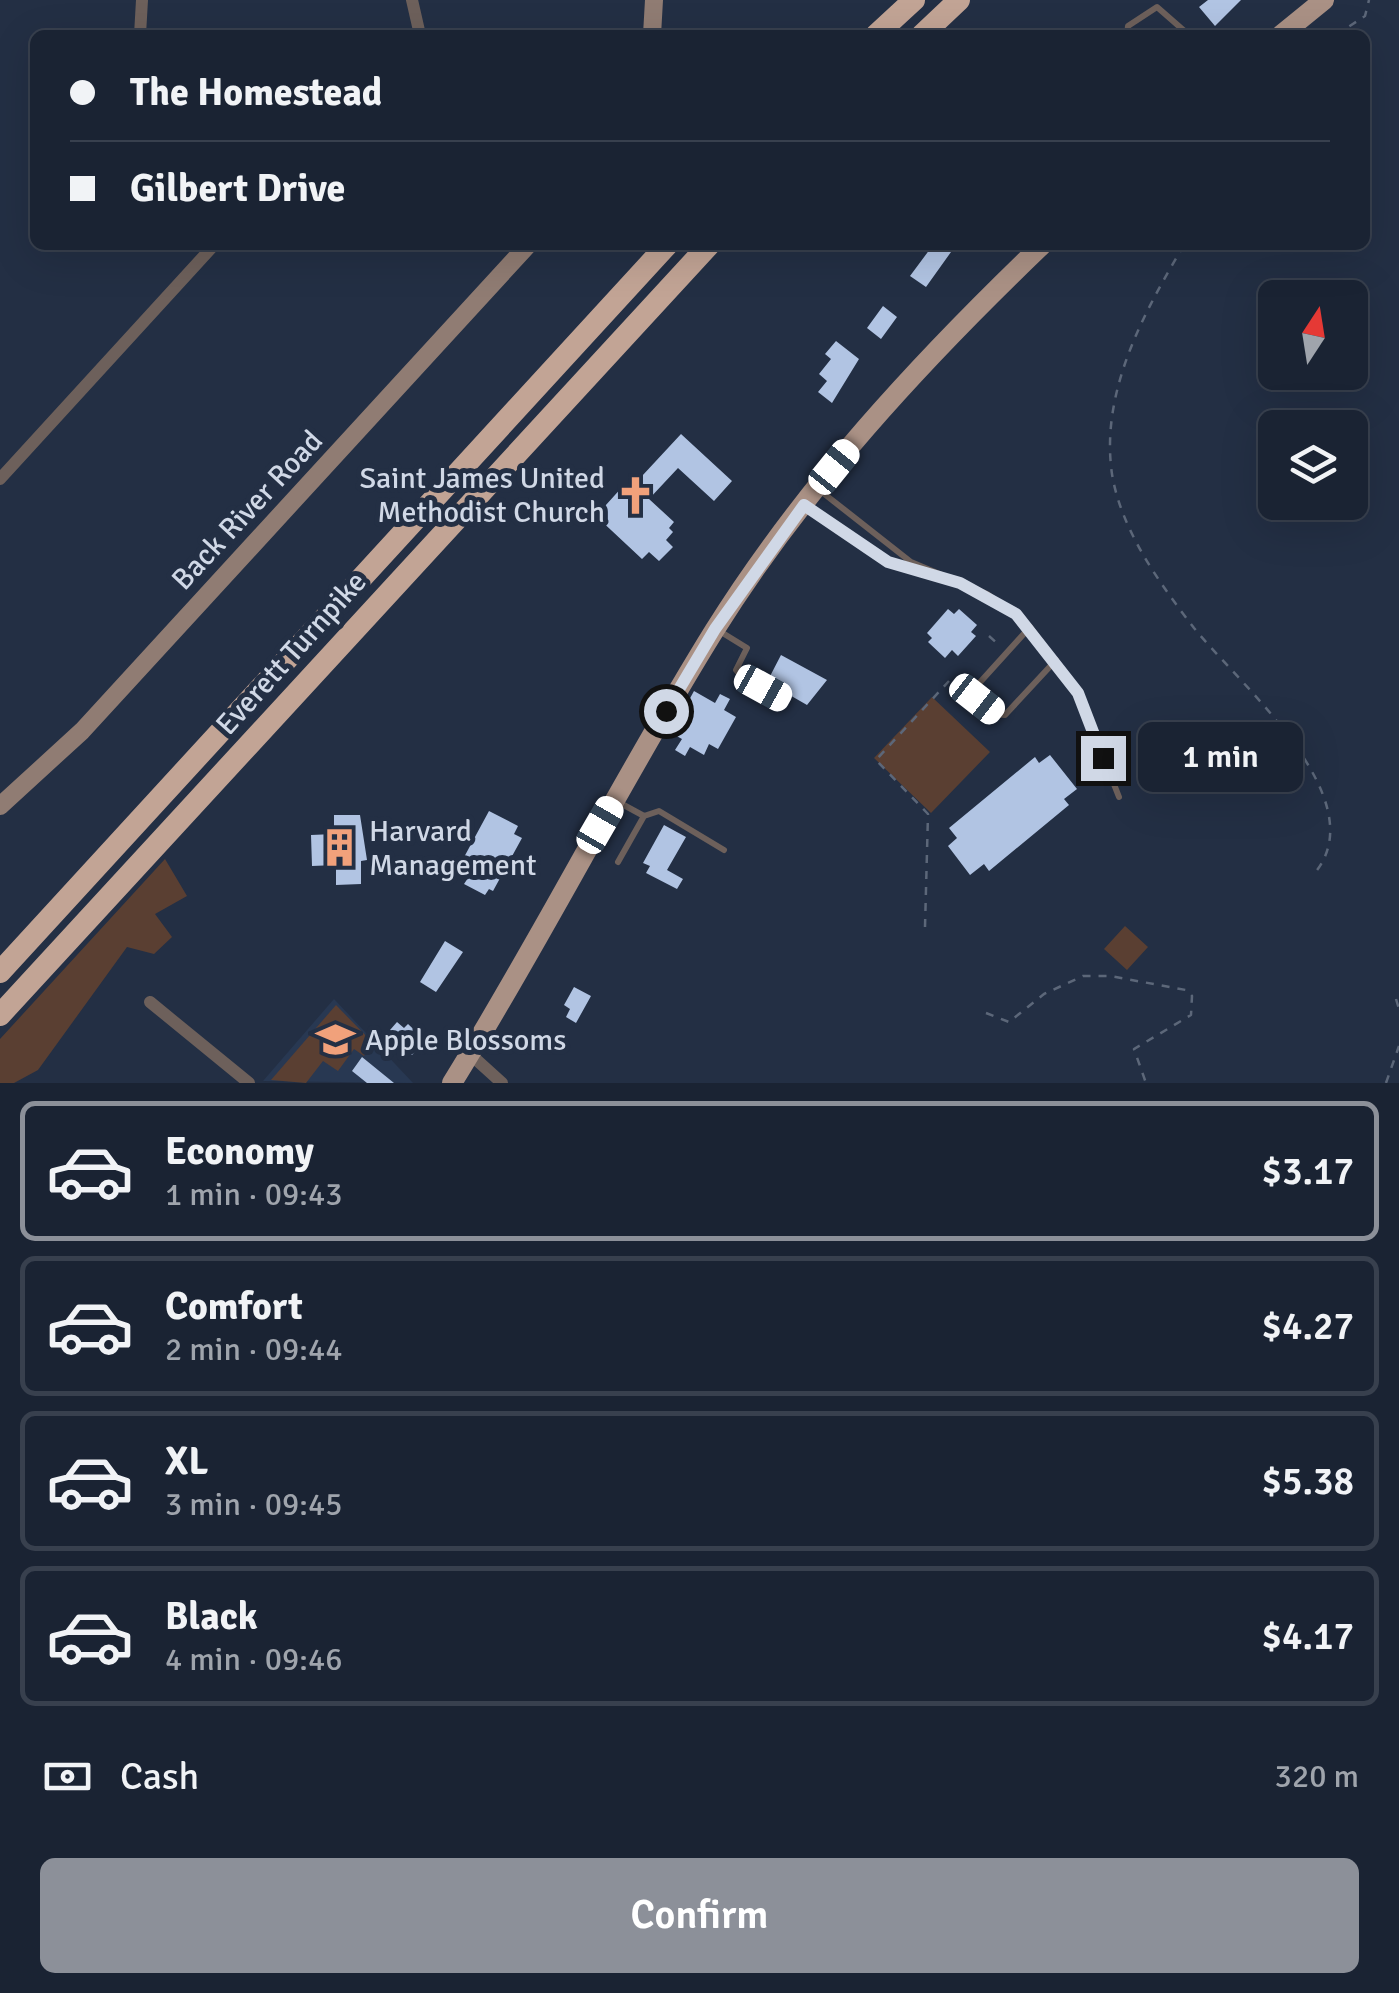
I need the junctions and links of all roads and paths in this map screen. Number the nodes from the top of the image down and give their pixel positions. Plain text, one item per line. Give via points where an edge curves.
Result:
1 (142, 0) edge
2 (412, 0) edge
3 (654, 0) edge
4 (914, 0) edge
5 (959, 0) edge
6 (1324, 0) edge
7 (1369, 0) edge
8 (140, 30) edge
9 (419, 30) edge
10 (652, 30) edge
11 (881, 30) edge
12 (927, 30) edge
13 (1128, 30) edge
14 (1182, 30) edge
15 (1287, 30) edge
16 (1344, 30) edge
17 (209, 250) edge
18 (523, 250) edge
19 (663, 250) edge
20 (704, 250) edge
21 (1037, 250) edge
22 (1181, 250) edge
23 (0, 479) edge
24 (818, 488) junction
25 (804, 505) junction
26 (932, 574) junction
27 (1030, 627) junction
28 (715, 629) junction
29 (989, 636) dead end
30 (1001, 647) dead end
31 (1056, 660) junction
32 (949, 681) dead end
33 (786, 700) dead end
34 (1118, 798) dead end
35 (615, 800) junction
36 (0, 806) edge
37 (644, 816) junction
38 (724, 850) dead end
39 (618, 862) dead end
40 (1312, 875) dead end
41 (924, 927) dead end
42 (0, 972) edge
43 (1396, 999) dead end
44 (150, 1002) dead end
45 (1399, 1009) edge
46 (986, 1013) dead end
47 (0, 1015) edge
48 (1399, 1046) edge
49 (470, 1054) junction
50 (248, 1083) edge
51 (452, 1083) edge
52 (502, 1083) edge
53 (1146, 1083) edge
54 (1386, 1083) edge

1 - 8 street
2 - 9 street
3 - 10 street
4 - 11 highway
5 - 12 highway
6 - 15 main road
7 - 16 path via 1365,16
13 - 14 lane via 1157,7
17 - 23 street
18 - 36 street, Back River Road via 82,731
19 - 42 highway, Everett Turnpike
20 - 47 highway, Everett Turnpike
21 - 24 main road via 912,375
22 - 40 path via 1127,354 1112,473 1129,528 1175,602 1317,778 1330,837
24 - 25 main road
24 - 26 lane
25 - 26 lane via 888,562
25 - 28 main road
26 - 27 lane via 988,594
27 - 31 lane
27 - 31 lane via 973,690 977,699 1005,715
28 - 33 lane via 747,648 736,670 740,675
28 - 35 main road
29 - 30 path
31 - 34 lane via 1088,715
32 - 41 path via 876,760 928,814
35 - 37 lane
35 - 49 main road
37 - 38 lane via 659,812
37 - 39 lane
43 - 45 path
44 - 50 street
46 - 53 path via 1009,1022 1044,994 1083,976 1186,990 1192,1015 1134,1049
48 - 54 path
49 - 51 main road
49 - 52 street

